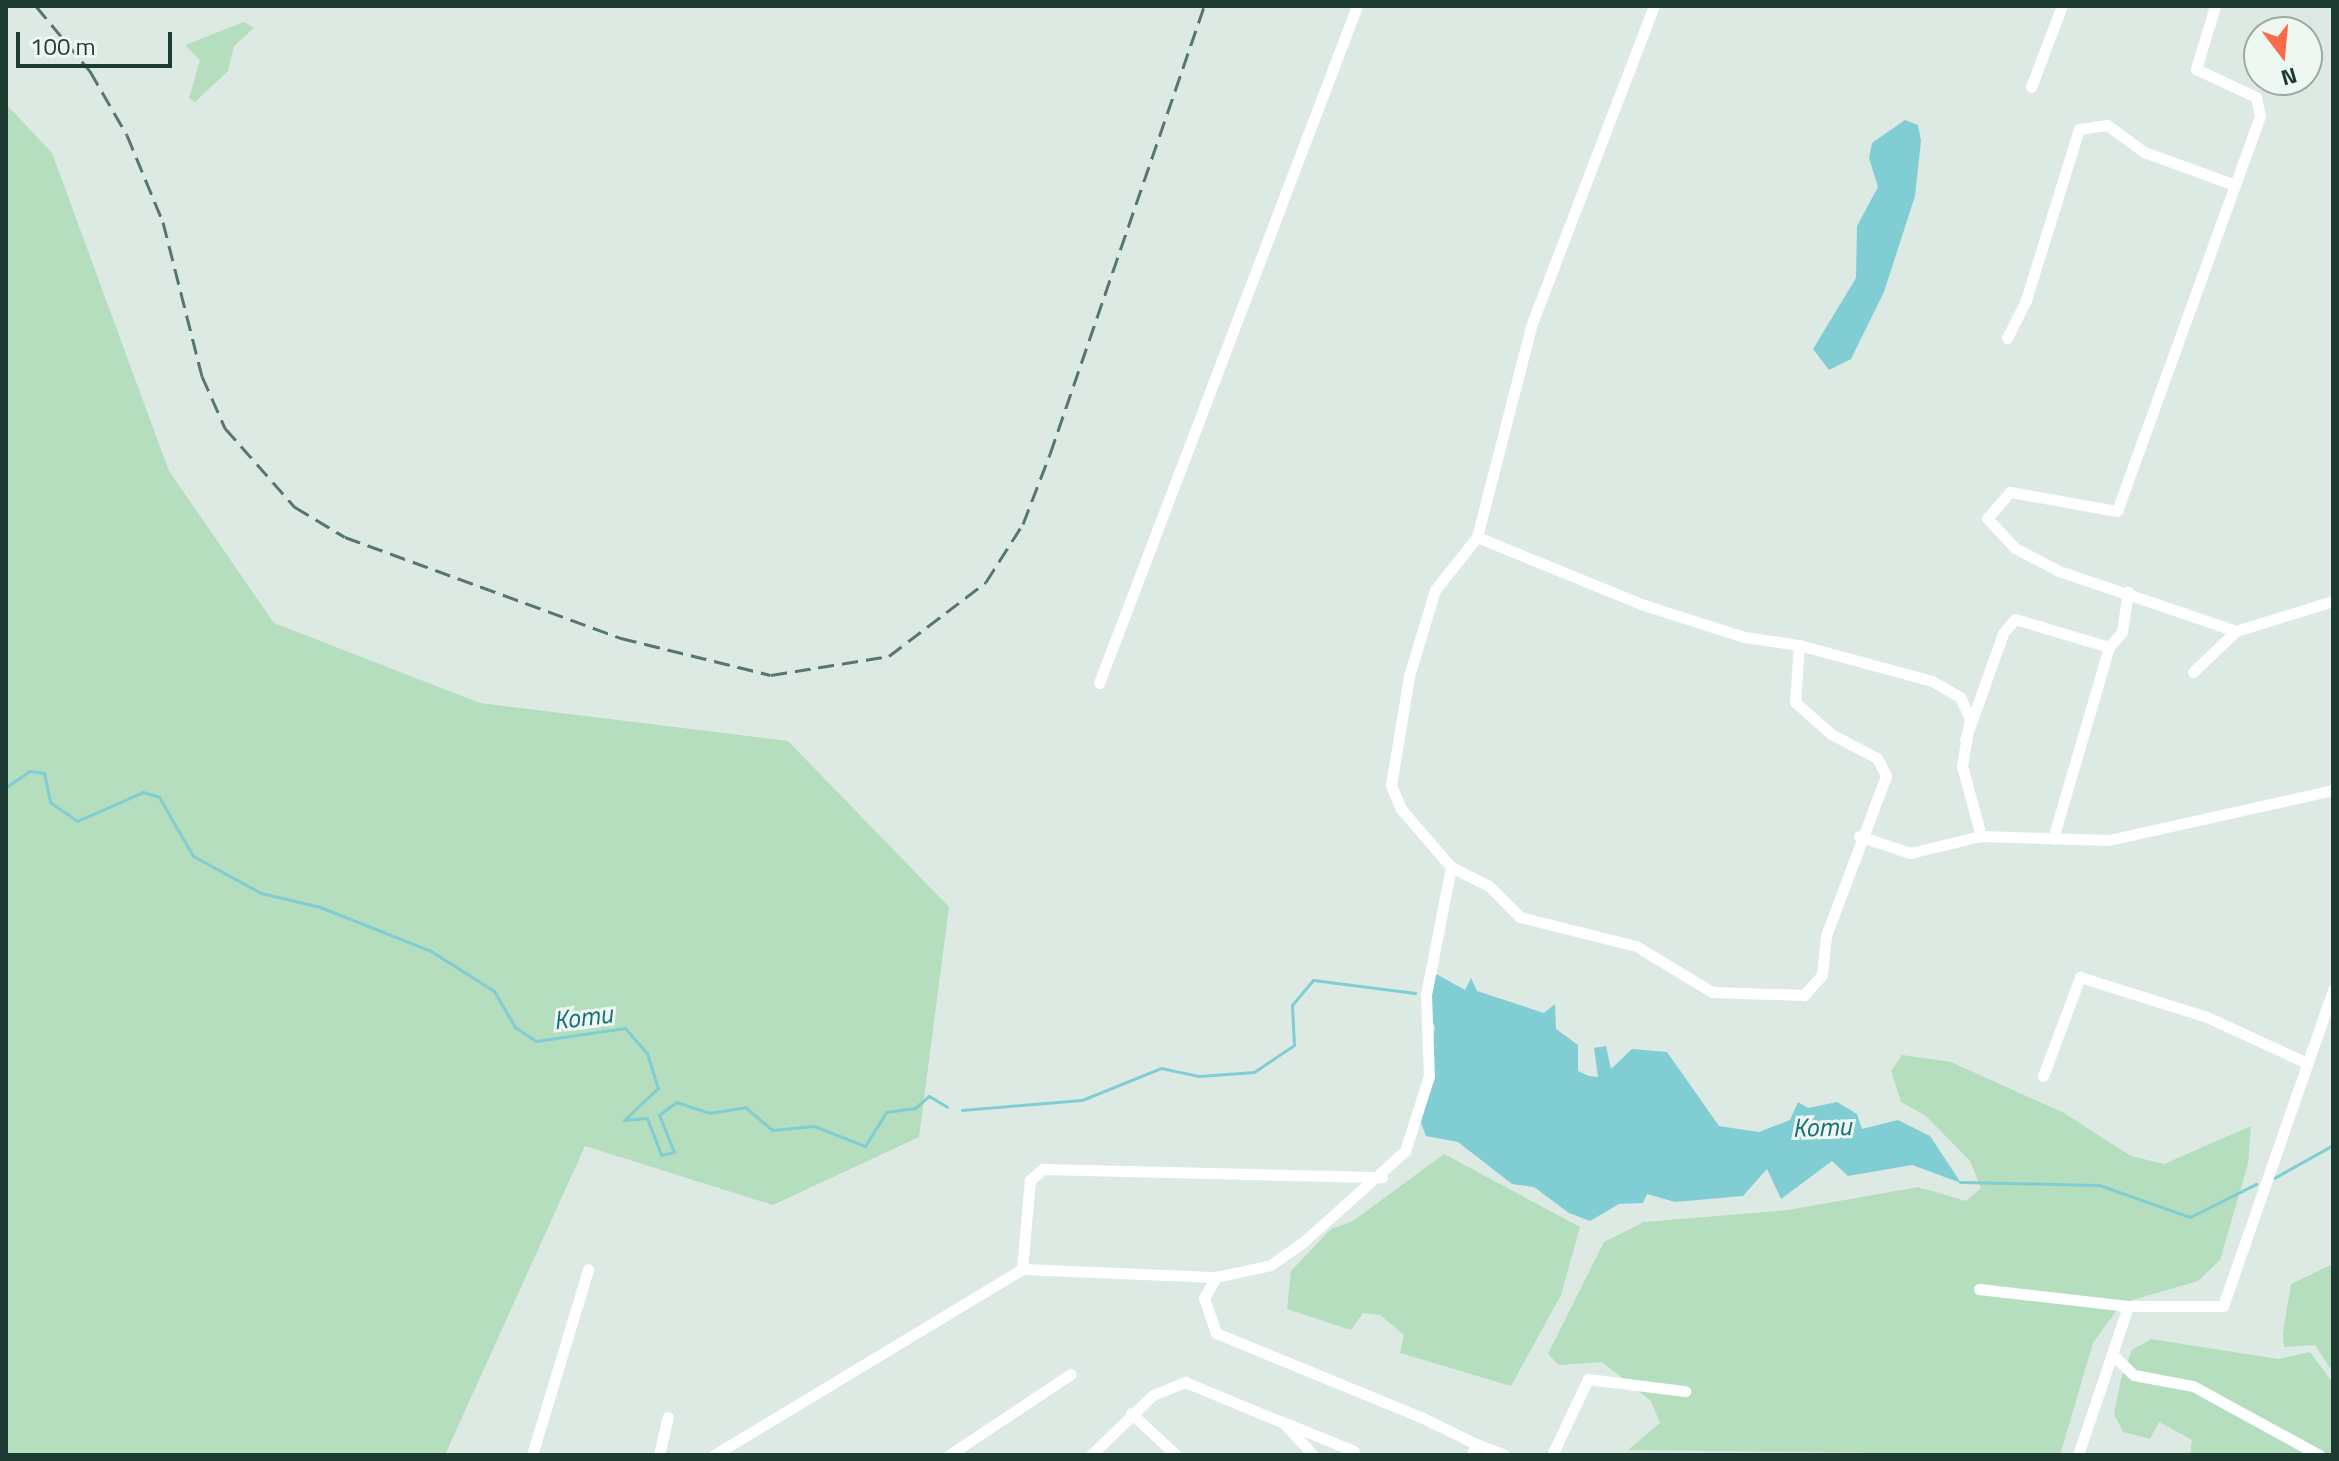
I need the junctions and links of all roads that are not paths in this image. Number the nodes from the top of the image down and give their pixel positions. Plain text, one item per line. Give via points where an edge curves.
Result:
1 (1357, 6) edge
2 (1654, 6) edge
3 (2062, 6) edge
4 (2215, 6) edge
5 (2031, 87) dead end
6 (2235, 185) junction
7 (2007, 338) dead end
8 (1477, 537) junction
9 (2128, 591) junction
10 (2333, 601) edge
11 (2236, 631) junction
12 (1799, 645) junction
13 (2109, 647) junction
14 (2193, 672) dead end
15 (1099, 683) dead end
16 (1965, 740) junction
17 (2333, 790) edge
18 (1859, 836) junction
19 (1981, 836) junction
20 (2053, 839) junction
21 (1451, 867) junction
22 (2333, 990) edge
23 (2307, 1063) junction
24 (2043, 1076) dead end
25 (1383, 1177) junction
26 (588, 1269) dead end
27 (1022, 1269) junction
28 (1216, 1277) junction
29 (1979, 1289) dead end
30 (2128, 1306) junction
31 (2112, 1354) junction
32 (1071, 1374) dead end
33 (1685, 1391) dead end
34 (1131, 1413) junction
35 (668, 1417) dead end
36 (1284, 1423) junction
37 (1474, 1450) edge
38 (1356, 1454) edge
39 (532, 1455) edge
40 (659, 1455) edge
41 (714, 1455) edge
42 (949, 1455) edge
43 (1091, 1455) edge
44 (1176, 1455) edge
45 (1313, 1455) edge
46 (1504, 1455) edge
47 (1552, 1455) edge
48 (2078, 1455) edge
49 (2319, 1455) edge

1 - 15 street
2 - 8 street via 1531,326
3 - 5 street
4 - 6 street via 2196,69 2253,95 2261,109
6 - 7 street via 2144,152 2107,125 2079,129 2030,289
6 - 9 street via 2117,511 2010,492 1987,518 2015,548
8 - 12 street via 1641,604 1744,637
8 - 21 street via 1435,590 1409,676 1391,785 1401,809
9 - 11 street
9 - 13 street via 2122,632
10 - 11 street
11 - 14 street
12 - 16 street via 1948,688 1968,708
12 - 18 street via 1795,702 1807,717 1885,766
13 - 16 street via 2015,619 2003,633
13 - 20 street
16 - 19 street via 1962,766
17 - 20 street via 2109,840
18 - 19 street via 1910,853
18 - 21 street via 1826,936 1822,975 1804,995 1789,999 1692,986 1636,946 1520,917 1489,886
19 - 20 street
21 - 25 street via 1426,995 1429,1076 1405,1151
22 - 23 street
23 - 24 street via 2207,1017 2080,977
23 - 30 street via 2223,1306
25 - 27 street via 1043,1169 1030,1180
25 - 28 street via 1271,1265
26 - 39 street
27 - 28 street
27 - 41 street
28 - 37 street via 1204,1298 1216,1333 1349,1382
29 - 30 street
30 - 31 street
31 - 48 street
31 - 49 street via 2134,1375 2193,1386
32 - 42 street
33 - 47 street via 1588,1379
34 - 36 street via 1185,1382
34 - 43 street
34 - 44 street
35 - 40 street
36 - 38 street
36 - 45 street
37 - 46 street

